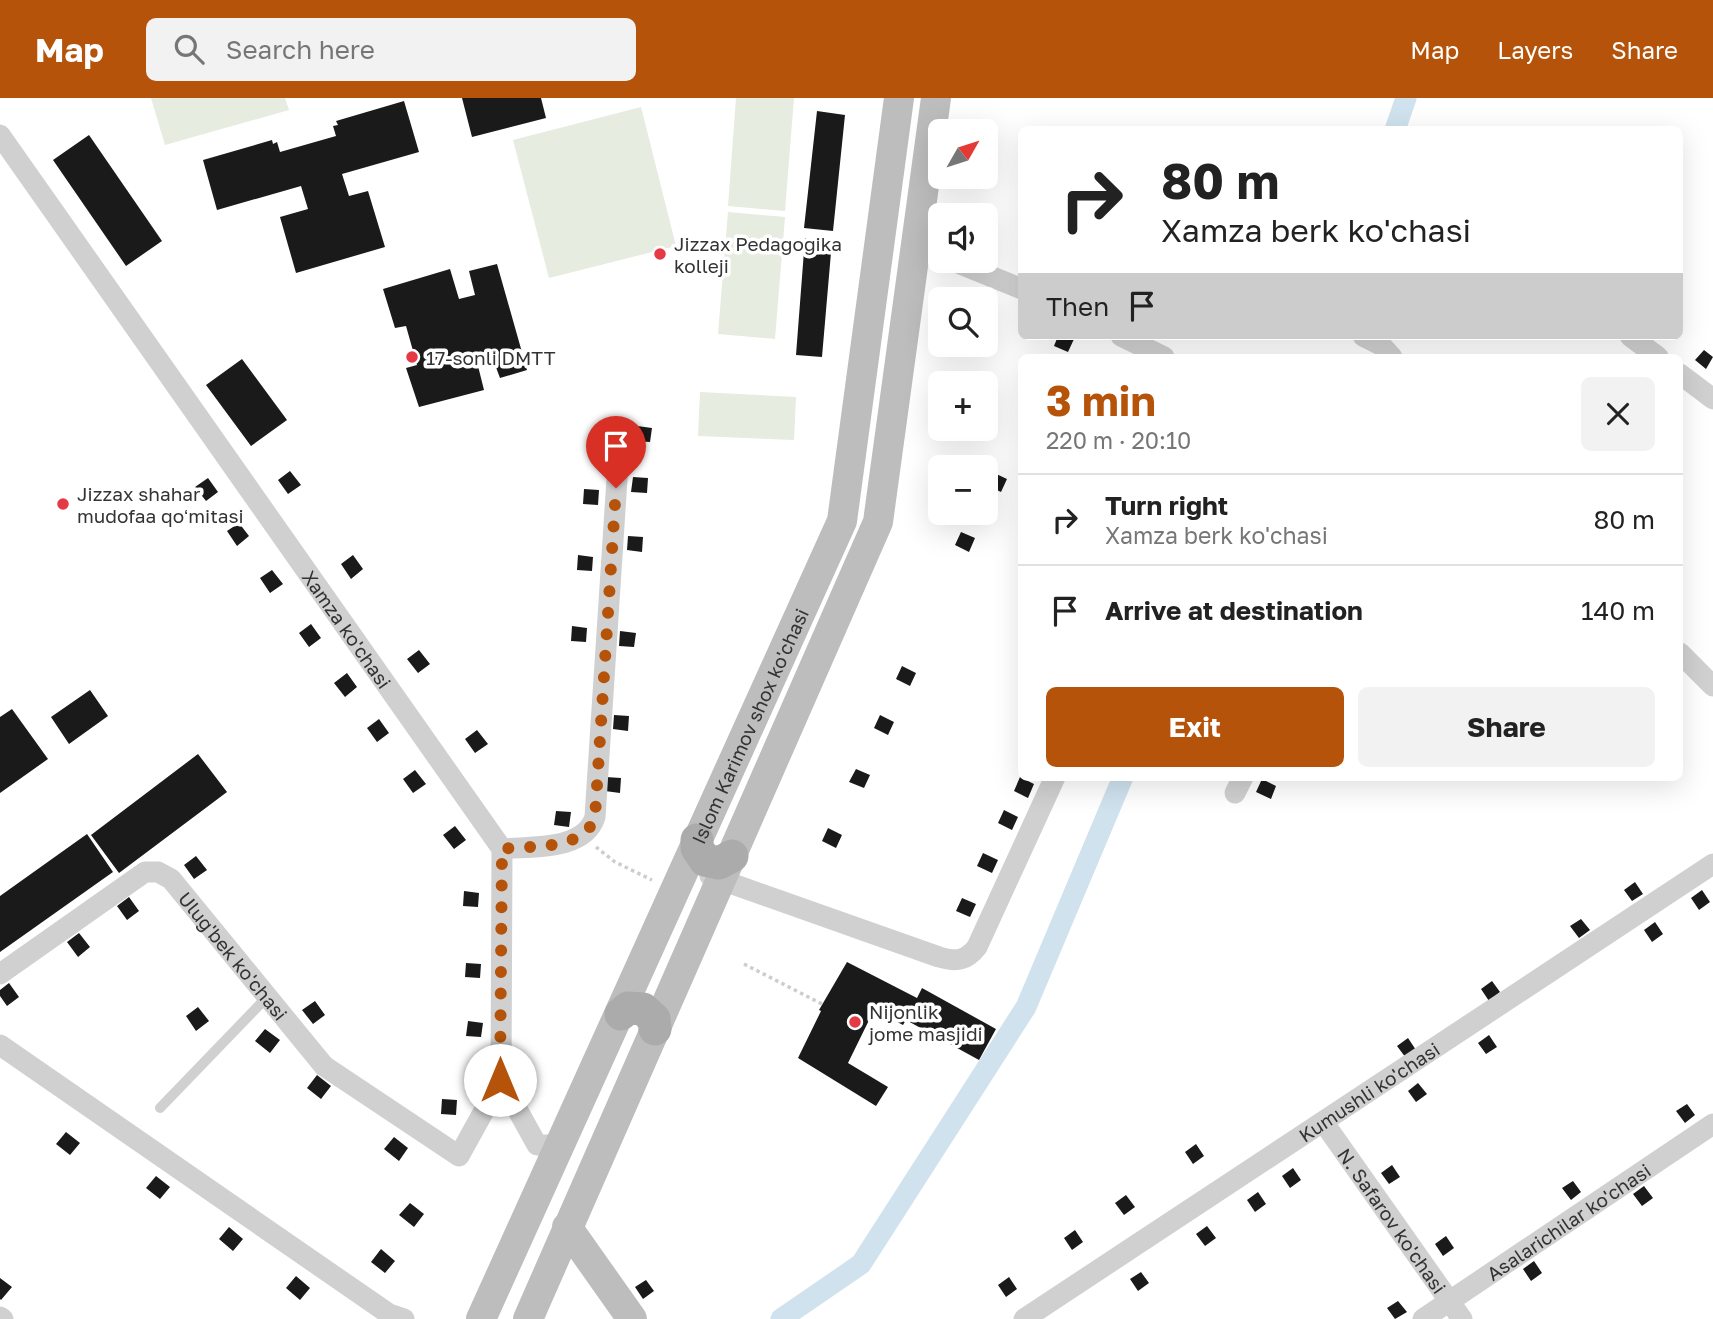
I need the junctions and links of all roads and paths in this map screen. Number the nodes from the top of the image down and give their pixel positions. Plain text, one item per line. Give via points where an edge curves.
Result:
1 (899, 98) edge
2 (936, 98) edge
3 (0, 135) edge
4 (930, 203) edge
5 (928, 250) edge
6 (983, 273) edge
7 (1018, 287) edge
8 (1129, 340) edge
9 (1371, 340) edge
10 (1635, 340) edge
11 (1158, 354) edge
12 (1389, 354) edge
13 (1654, 354) edge
14 (1683, 376) edge
15 (1713, 399) edge
16 (620, 433) dead end
17 (1683, 656) edge
18 (1713, 686) edge
19 (1053, 781) edge
20 (584, 836) junction
21 (502, 849) junction
22 (692, 852) junction
23 (1713, 864) edge
24 (726, 868) junction
25 (675, 891) junction
26 (744, 964) dead end
27 (0, 974) edge
28 (268, 996) junction
29 (822, 1003) dead end
30 (621, 1014) junction
31 (655, 1030) junction
32 (0, 1045) edge
33 (500, 1080) junction
34 (160, 1108) dead end
35 (1324, 1123) junction
36 (1713, 1124) edge
37 (564, 1138) junction
38 (567, 1227) junction
39 (1450, 1301) junction
40 (404, 1319) edge
41 (481, 1319) edge
42 (528, 1319) edge
43 (632, 1319) edge
44 (1024, 1319) edge
45 (1423, 1319) edge
46 (1462, 1319) edge

1 - 22 main road, Islom Karimov shox ko'chasi via 842,521
2 - 4 main road, Islom Karimov shox ko'chasi
3 - 21 street, Xamza ko'chasi
5 - 24 main road, Islom Karimov shox ko'chasi via 878,522
6 - 7 street
8 - 11 street
9 - 12 street
10 - 13 street
14 - 15 street
16 - 20 street via 595,817
17 - 18 street
19 - 24 street via 977,947 964,959 939,957
20 - 21 street
20 - 25 path via 615,862
21 - 33 street
22 - 24 main road via 697,848 705,860
22 - 25 main road, Islom Karimov shox ko'chasi
23 - 35 street, Kumushli ko'chasi
24 - 31 main road, Islom Karimov shox ko'chasi
25 - 30 main road, Islom Karimov shox ko'chasi
26 - 29 path
27 - 28 street, Ulug'bek ko'chasi via 145,872 158,872 171,879
28 - 33 street, Ulug'bek ko'chasi via 324,1066 459,1156
28 - 34 lane
30 - 31 main road via 628,1008 643,1009 654,1019
30 - 37 main road, Islom Karimov shox ko'chasi
31 - 38 main road, Islom Karimov shox ko'chasi
32 - 40 street via 388,1314
33 - 37 street via 537,1145 552,1145
35 - 39 street, N. Safarov ko'chasi
35 - 44 street, Kumushli ko'chasi
36 - 39 street, Asalarichilar ko'chasi
37 - 41 main road, Islom Karimov shox ko'chasi
38 - 42 main road, Islom Karimov shox ko'chasi
38 - 43 main road
39 - 45 street, Asalarichilar ko'chasi
39 - 46 street, N. Safarov ko'chasi

